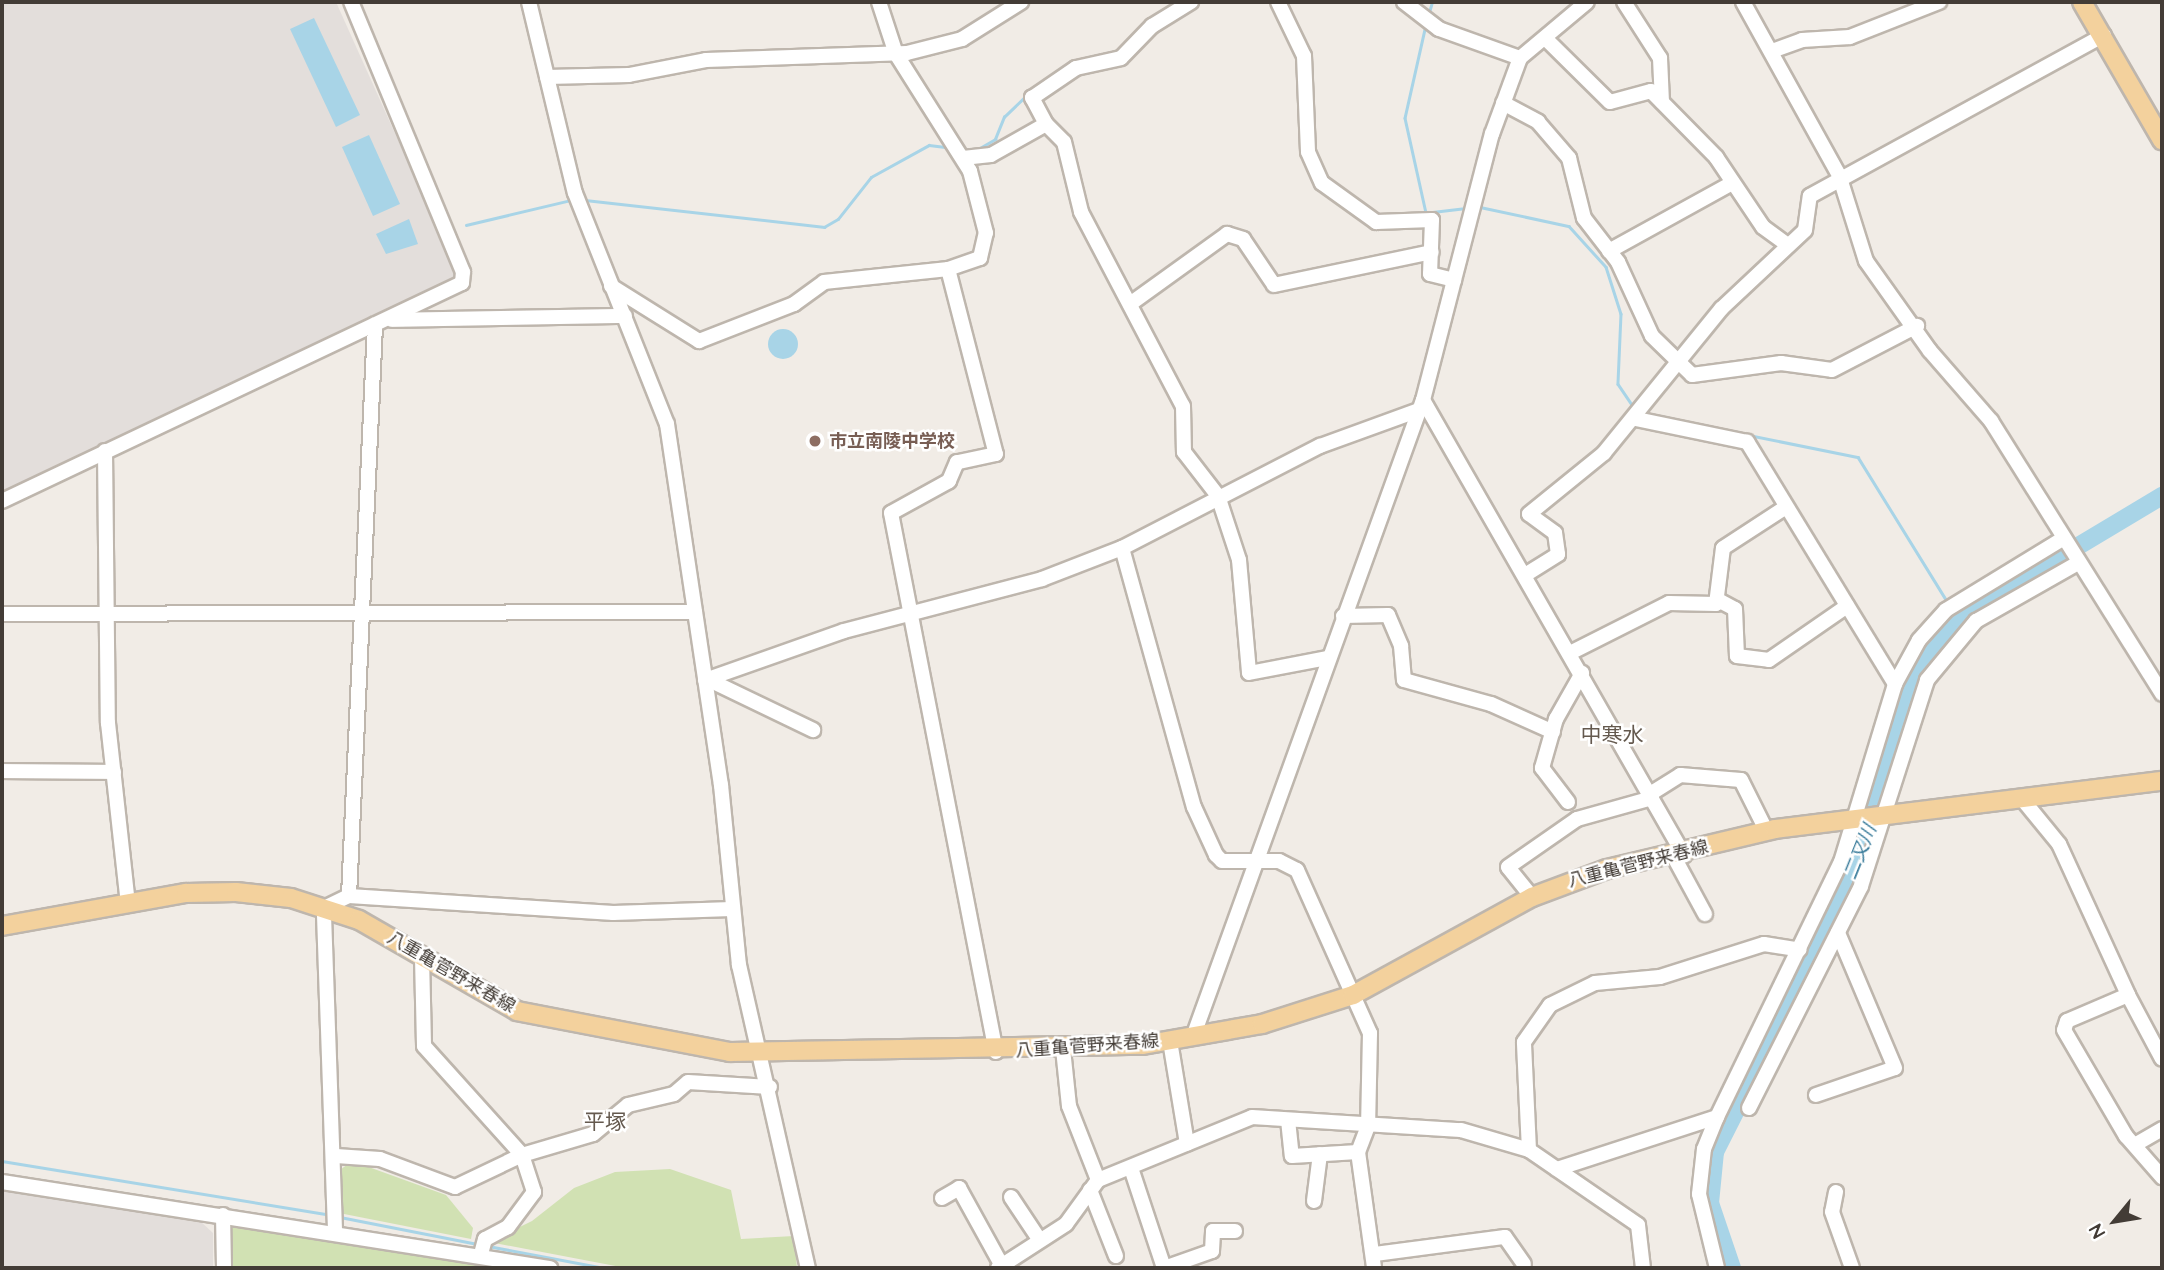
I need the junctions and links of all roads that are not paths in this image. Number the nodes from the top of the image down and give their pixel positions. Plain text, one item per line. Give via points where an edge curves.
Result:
1 (351, 2) edge
2 (529, 2) edge
3 (879, 2) edge
4 (1021, 2) edge
5 (1191, 2) edge
6 (1278, 2) edge
7 (1404, 2) edge
8 (1587, 2) edge
9 (1624, 2) edge
10 (1743, 2) edge
11 (1939, 2) edge
12 (2082, 2) edge
13 (2104, 35) junction
14 (1545, 38) junction
15 (1772, 51) junction
16 (897, 54) junction
17 (1520, 58) junction
18 (547, 78) junction
19 (1662, 102) junction
20 (1503, 103) junction
21 (1046, 124) junction
22 (2161, 134) edge
23 (963, 158) junction
24 (1839, 175) junction
25 (1732, 183) junction
26 (1786, 244) junction
27 (1432, 251) junction
28 (1609, 251) junction
29 (948, 269) junction
30 (1454, 280) junction
31 (610, 285) junction
32 (1130, 304) junction
33 (625, 316) junction
34 (381, 322) junction
35 (1917, 326) junction
36 (1673, 363) junction
37 (1421, 405) junction
38 (1636, 419) junction
39 (106, 451) junction
40 (1218, 496) junction
41 (2, 500) edge
42 (1786, 507) junction
43 (2064, 538) junction
44 (1122, 548) junction
45 (2078, 563) junction
46 (1525, 575) junction
47 (1718, 600) junction
48 (1847, 607) junction
49 (361, 610) junction
50 (695, 612) junction
51 (108, 613) junction
52 (2, 614) edge
53 (912, 616) junction
54 (1343, 616) junction
55 (1570, 653) junction
56 (1328, 659) junction
57 (1582, 673) junction
58 (706, 679) junction
59 (1895, 684) junction
60 (2162, 694) edge
61 (813, 730) dead end
62 (1553, 732) junction
63 (2, 771) edge
64 (114, 772) junction
65 (2162, 781) edge
66 (1651, 796) junction
67 (2023, 800) junction
68 (1568, 802) dead end
69 (1885, 819) junction
70 (1850, 824) junction
71 (1766, 830) junction
72 (1679, 856) junction
73 (1255, 861) junction
74 (349, 896) junction
75 (1532, 897) junction
76 (128, 903) junction
77 (324, 908) junction
78 (732, 909) junction
79 (1705, 914) dead end
80 (2, 926) edge
81 (1838, 933) junction
82 (1800, 950) junction
83 (422, 957) junction
84 (1353, 995) junction
85 (2129, 995) junction
86 (1193, 1037) junction
87 (1170, 1041) junction
88 (1063, 1049) junction
89 (996, 1052) junction
90 (763, 1054) junction
91 (2162, 1059) edge
92 (769, 1087) junction
93 (1816, 1095) dead end
94 (1749, 1108) dead end
95 (1717, 1117) junction
96 (1288, 1120) junction
97 (1368, 1126) junction
98 (2162, 1129) edge
99 (2138, 1143) junction
100 (1187, 1144) junction
101 (1529, 1150) junction
102 (1358, 1152) junction
103 (1320, 1154) junction
104 (522, 1155) junction
105 (336, 1156) junction
106 (1131, 1168) junction
107 (1558, 1169) junction
108 (2162, 1177) edge
109 (2, 1182) edge
110 (1094, 1185) junction
111 (1836, 1192) dead end
112 (1011, 1197) dead end
113 (942, 1198) dead end
114 (1314, 1200) dead end
115 (223, 1215) junction
116 (335, 1219) junction
117 (1235, 1231) dead end
118 (1039, 1239) junction
119 (481, 1254) junction
120 (1116, 1256) dead end
121 (1374, 1261) edge
122 (1524, 1264) dead end
123 (1000, 1266) edge
124 (224, 1268) edge
125 (550, 1268) edge
126 (808, 1268) edge
127 (1164, 1268) edge
128 (1643, 1268) edge
129 (1717, 1268) edge
130 (1852, 1268) edge

1 - 34 street via 465,278
2 - 18 street
3 - 16 street
4 - 16 street via 962,39
5 - 21 street via 1152,26 1121,58 1076,68 1032,98
6 - 27 street via 1304,56 1308,152 1322,183 1376,222 1432,220
7 - 17 street via 1450,34
8 - 14 street
9 - 19 street via 1660,58
10 - 15 street
11 - 15 street via 1850,37 1802,40
12 - 13 main road
13 - 22 main road
13 - 24 street via 1971,111
14 - 17 street
14 - 19 street via 1604,99 1616,103 1646,89
15 - 24 street
16 - 18 street via 706,60 629,75
16 - 23 street
17 - 20 street
18 - 31 street via 578,200
19 - 25 street via 1716,157
20 - 28 street via 1556,139 1575,173 1584,218
20 - 30 street
21 - 23 street via 990,155
21 - 32 street via 1064,142 1081,212
23 - 29 street via 977,190 985,246 970,264
24 - 26 street via 1810,196 1810,220
24 - 35 street via 1866,261
25 - 26 street via 1763,227
25 - 28 street
26 - 36 street
27 - 30 street via 1430,274
27 - 32 street via 1274,285 1242,239 1227,234
28 - 36 street via 1641,317
29 - 31 street via 824,282 794,304 699,341
29 - 53 street via 996,454 957,462 949,481 891,513
30 - 37 street
31 - 33 street
32 - 40 street via 1183,406 1184,452
33 - 34 street
33 - 50 street via 667,425
34 - 39 street
34 - 49 street
35 - 36 street via 1832,370 1769,363 1700,377
35 - 43 street via 1930,351 1991,421
36 - 38 street
37 - 40 street via 1320,446
37 - 46 street
37 - 54 street
38 - 42 street via 1747,442
38 - 46 street via 1529,514 1555,533 1558,554
39 - 41 street
39 - 51 street
40 - 44 street
40 - 56 street via 1240,560 1249,673
42 - 47 street via 1723,548
42 - 48 street
43 - 45 street
43 - 59 street via 1946,610
44 - 53 street via 1042,579
44 - 73 street via 1194,807 1222,862
45 - 60 street
45 - 69 street via 1992,610 1950,647 1919,701
46 - 55 street
47 - 48 street via 1735,609 1737,656 1769,660
47 - 55 street via 1669,603
48 - 59 street
49 - 50 street
49 - 51 street
49 - 74 street
50 - 58 street
51 - 52 street
51 - 64 street
53 - 58 street via 844,631
53 - 89 street
54 - 56 street
54 - 62 street via 1388,615 1401,646 1404,680 1491,704
55 - 57 street
56 - 73 street
57 - 62 street
57 - 66 street
58 - 61 street
58 - 78 street
59 - 70 street
62 - 68 street via 1543,771
63 - 64 street
64 - 76 street
65 - 67 main road, 八重亀菅野来春線
66 - 71 street via 1680,775 1741,780
66 - 72 street
66 - 75 street via 1577,819 1508,867
67 - 69 main road, 八重亀菅野来春線
67 - 85 street via 2059,844
69 - 70 main road, 八重亀菅野来春線
69 - 81 street
70 - 71 main road, 八重亀菅野来春線
70 - 82 street via 1841,862
71 - 72 main road, 八重亀菅野来春線
72 - 75 main road, 八重亀菅野来春線 via 1607,869
72 - 79 street
73 - 84 street via 1279,861 1297,870
73 - 86 street
74 - 77 street
74 - 78 street via 613,913
75 - 84 main road, 八重亀菅野来春線
76 - 77 main road, 八重亀菅野来春線 via 236,892
76 - 80 main road, 八重亀菅野来春線
77 - 83 main road, 八重亀菅野来春線 via 359,920
77 - 105 street
78 - 90 street via 738,965
81 - 93 street via 1895,1068
81 - 94 street
82 - 95 street
82 - 101 street via 1764,944 1714,956 1660,977 1595,983 1550,1005 1524,1042
83 - 90 main road, 八重亀菅野来春線 via 517,1011
83 - 104 street via 424,1046
84 - 86 main road, 八重亀菅野来春線 via 1262,1024
84 - 97 street via 1370,1033
85 - 91 street
85 - 99 street via 2067,1021 2064,1030 2126,1136
86 - 87 main road, 八重亀菅野来春線
87 - 88 main road, 八重亀菅野来春線
87 - 100 street
88 - 89 main road, 八重亀菅野来春線
88 - 110 street via 1069,1106
89 - 90 main road, 八重亀菅野来春線
90 - 92 street
92 - 104 street via 688,1082 674,1094 628,1105 593,1133
92 - 126 street
95 - 107 street
95 - 129 street via 1704,1149 1699,1194
96 - 97 street
96 - 100 street via 1228,1122
96 - 103 street via 1292,1156
97 - 101 street via 1461,1130
97 - 102 street
98 - 99 street
99 - 108 street
100 - 106 street
101 - 107 street
102 - 103 street
102 - 121 street
103 - 114 street
104 - 105 street via 455,1187 380,1159
104 - 119 street via 534,1192 508,1227 485,1239
105 - 116 street
106 - 110 street
106 - 127 street
107 - 128 street via 1638,1226
109 - 115 street
110 - 118 street via 1066,1224
110 - 120 street
111 - 130 street via 1832,1212
112 - 118 street
113 - 123 street via 959,1188
115 - 116 street
115 - 124 street
116 - 119 street
117 - 127 street via 1213,1231 1212,1251
118 - 123 street
119 - 125 street
121 - 122 street via 1505,1237

